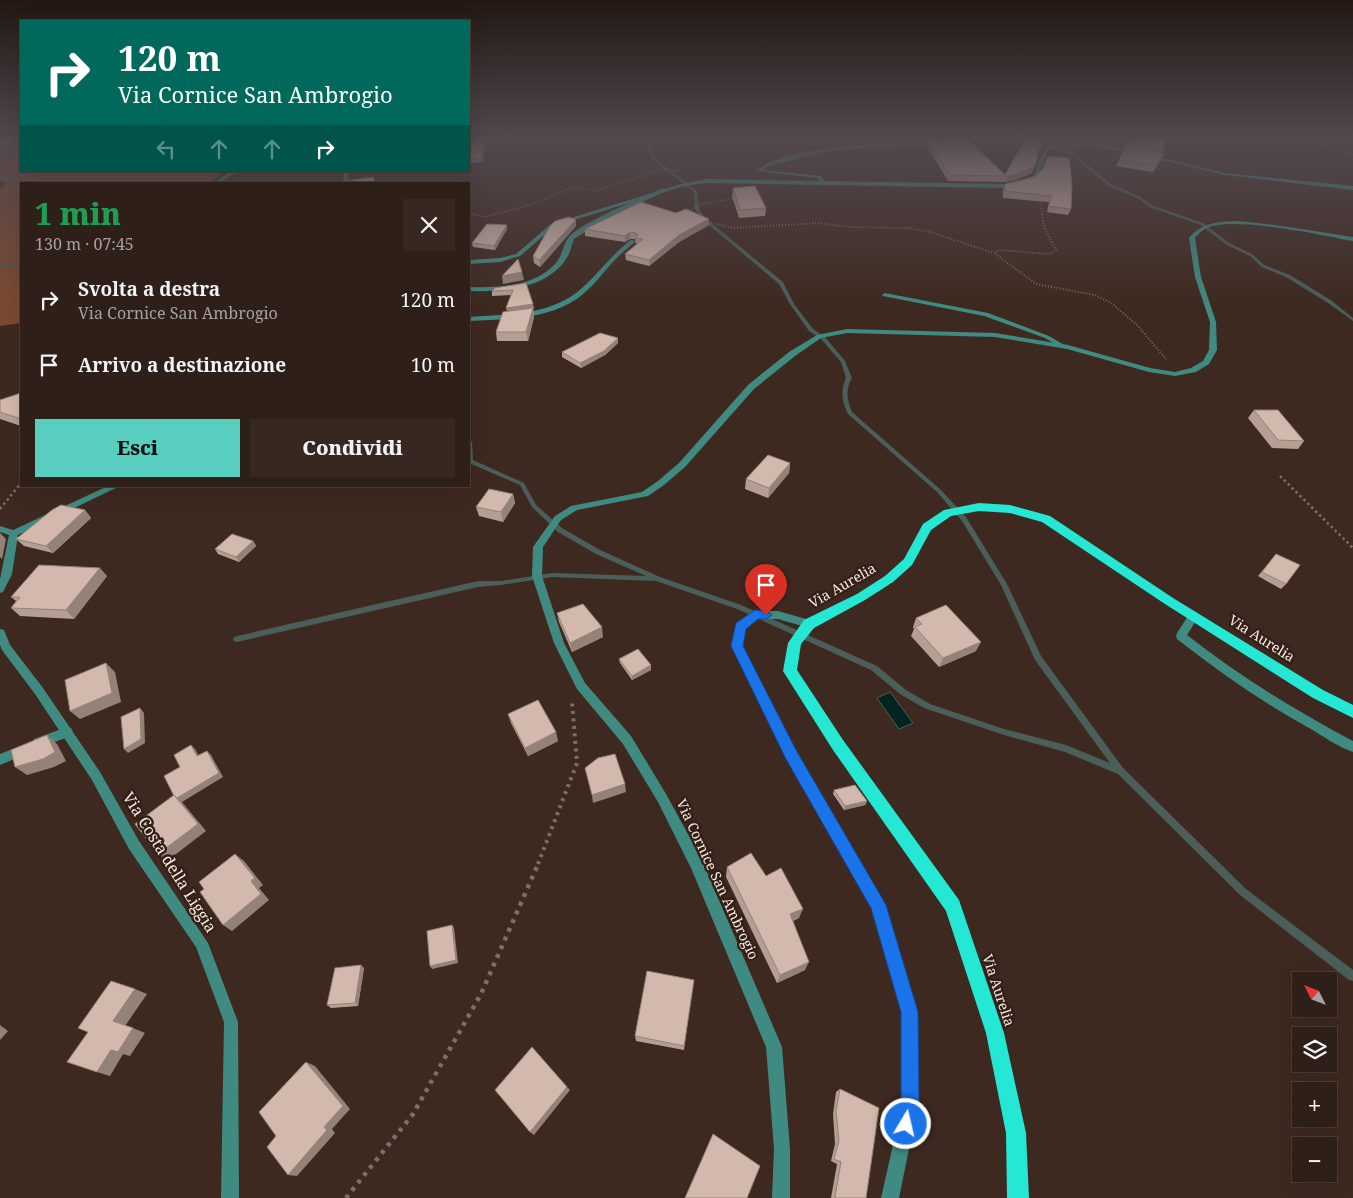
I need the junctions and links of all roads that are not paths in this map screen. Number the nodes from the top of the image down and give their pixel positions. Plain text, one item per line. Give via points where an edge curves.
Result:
1 (648, 195) edge
2 (654, 195) edge
3 (1353, 239) edge
4 (633, 241) edge
5 (470, 262) edge
6 (470, 289) edge
7 (885, 295) dead end
8 (470, 319) edge
9 (1062, 346) junction
10 (114, 487) edge
11 (0, 529) edge
12 (14, 533) junction
13 (0, 589) edge
14 (1194, 616) junction
15 (809, 624) junction
16 (0, 633) edge
17 (1353, 712) edge
18 (67, 732) junction
19 (1353, 747) edge
20 (0, 760) edge
21 (230, 1198) edge
22 (781, 1198) edge
23 (890, 1198) edge
24 (1018, 1198) edge

1 - 5 street via 553,225 518,255
2 - 6 street via 585,227 571,238 569,251 561,264 546,275 518,287
3 - 9 street, Via Cornice San Ambrogio via 1267,226 1227,224 1204,228 1192,238 1194,261 1214,322 1213,350 1206,362 1197,368 1174,374
4 - 8 street via 618,251 575,297 563,304 543,310
7 - 9 street via 986,314
9 - 22 street, Via Cornice San Ambrogio via 995,335 847,331 819,336 751,387 682,465 661,483 645,494 574,508 558,518 538,546 537,576 559,643 581,686 627,740 662,798 696,863 774,1047 782,1149
10 - 12 street
11 - 12 street
12 - 13 street via 7,574
14 - 15 main road, Via Aurelia via 1046,519 1010,509 979,507 948,513 927,527 908,562 889,579
14 - 17 main road, Via Aurelia via 1318,694
14 - 19 street via 1181,636 1298,718
15 - 23 street via 778,616 755,615 741,626 737,646 791,754 878,905 910,1012 910,1105
15 - 24 main road, Via Aurelia via 795,643 790,671 838,745 953,906 995,1033 1016,1132
16 - 18 street, Via Costa della Liggia via 6,647
18 - 20 street
18 - 21 street, Via Costa della Liggia via 96,776 134,845 201,943 231,1022

